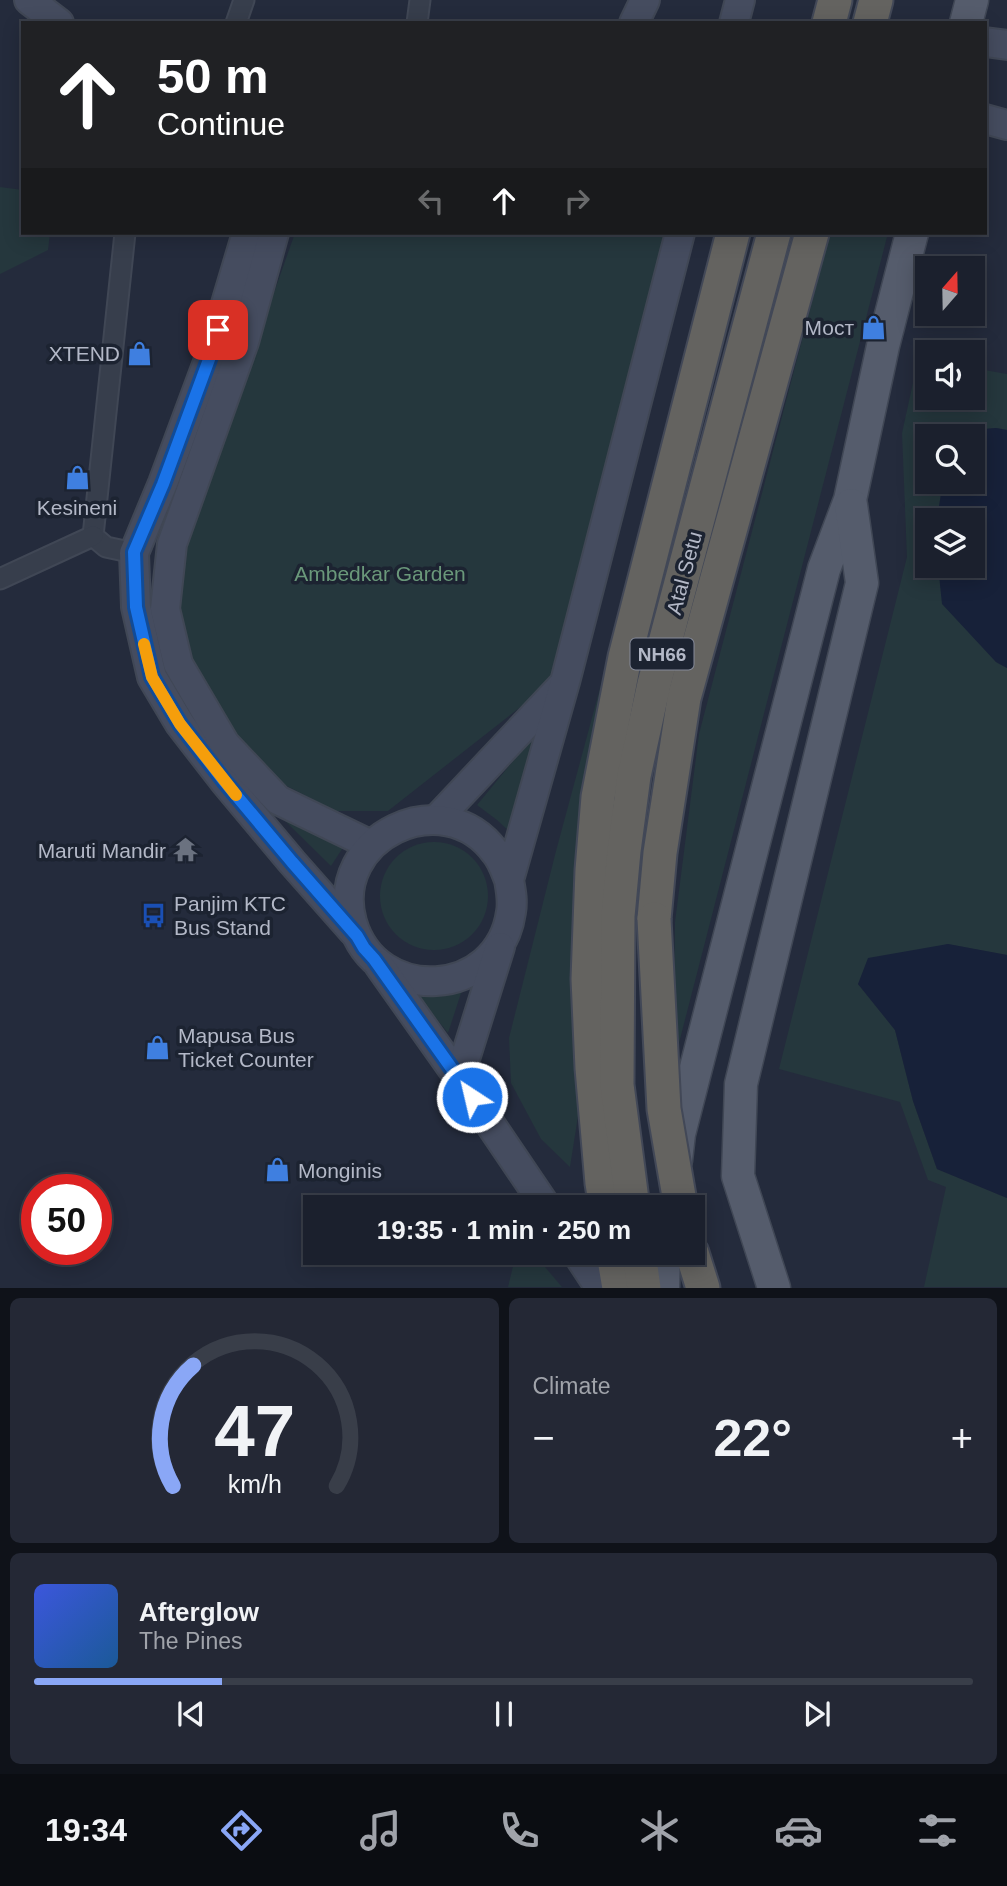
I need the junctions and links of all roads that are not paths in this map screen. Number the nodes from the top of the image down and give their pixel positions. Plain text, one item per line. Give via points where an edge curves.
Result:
1 (29, 0) edge
2 (244, 0) edge
3 (420, 0) edge
4 (645, 0) edge
5 (740, 0) edge
6 (835, 0) edge
7 (876, 0) edge
8 (972, 0) edge
9 (56, 21) edge
10 (237, 21) edge
11 (417, 21) edge
12 (635, 21) edge
13 (735, 21) edge
14 (830, 21) edge
15 (871, 21) edge
16 (967, 21) edge
17 (987, 42) edge
18 (1007, 45) edge
19 (987, 120) edge
20 (1007, 125) edge
21 (125, 235) edge
22 (246, 235) edge
23 (273, 235) edge
24 (679, 235) edge
25 (732, 235) edge
26 (773, 235) edge
27 (811, 235) edge
28 (911, 235) edge
29 (850, 500) junction
30 (93, 536) junction
31 (134, 552) junction
32 (0, 579) edge
33 (565, 682) junction
34 (436, 820) junction
35 (371, 845) junction
36 (509, 880) junction
37 (357, 936) junction
38 (502, 940) junction
39 (374, 959) junction
40 (459, 1078) junction
41 (538, 1195) edge
42 (604, 1195) edge
43 (631, 1195) edge
44 (672, 1195) edge
45 (679, 1195) edge
46 (585, 1265) edge
47 (615, 1265) edge
48 (641, 1265) edge
49 (664, 1265) edge
50 (696, 1265) edge
51 (600, 1287) edge
52 (619, 1287) edge
53 (644, 1287) edge
54 (663, 1287) edge
55 (704, 1287) edge
56 (774, 1287) edge

1 - 9 main road
2 - 10 street
3 - 11 street
4 - 12 main road
5 - 13 main road
6 - 14 highway
7 - 15 highway
8 - 16 main road
17 - 18 main road
19 - 20 main road
21 - 30 street
22 - 31 main road via 211,354
23 - 35 main road via 244,342 172,544 165,609 178,664 225,744 278,800
24 - 33 main road
25 - 42 highway via 625,657 598,797 588,979
26 - 43 highway, Atal Setu / NH66 via 654,684 634,776 618,916 617,1085
27 - 45 highway, Atal Setu / NH66, bridge via 684,698 660,853 654,919 664,1109
28 - 29 main road
29 - 44 main road via 824,569 679,1134
29 - 56 main road via 862,583 741,1084 738,1176
30 - 31 street via 106,547
30 - 32 street
31 - 37 main road via 136,607 152,677 180,724 225,782
33 - 34 main road
33 - 36 main road
34 - 35 main road via 400,825
34 - 36 main road via 482,838 494,850
35 - 37 main road via 350,888 351,921
36 - 38 main road via 512,911
37 - 39 main road
38 - 39 main road via 469,973 436,982 403,977
38 - 40 main road
39 - 40 main road
40 - 41 main road
46 - 51 main road
47 - 52 highway
48 - 53 highway
49 - 54 main road
50 - 55 highway

